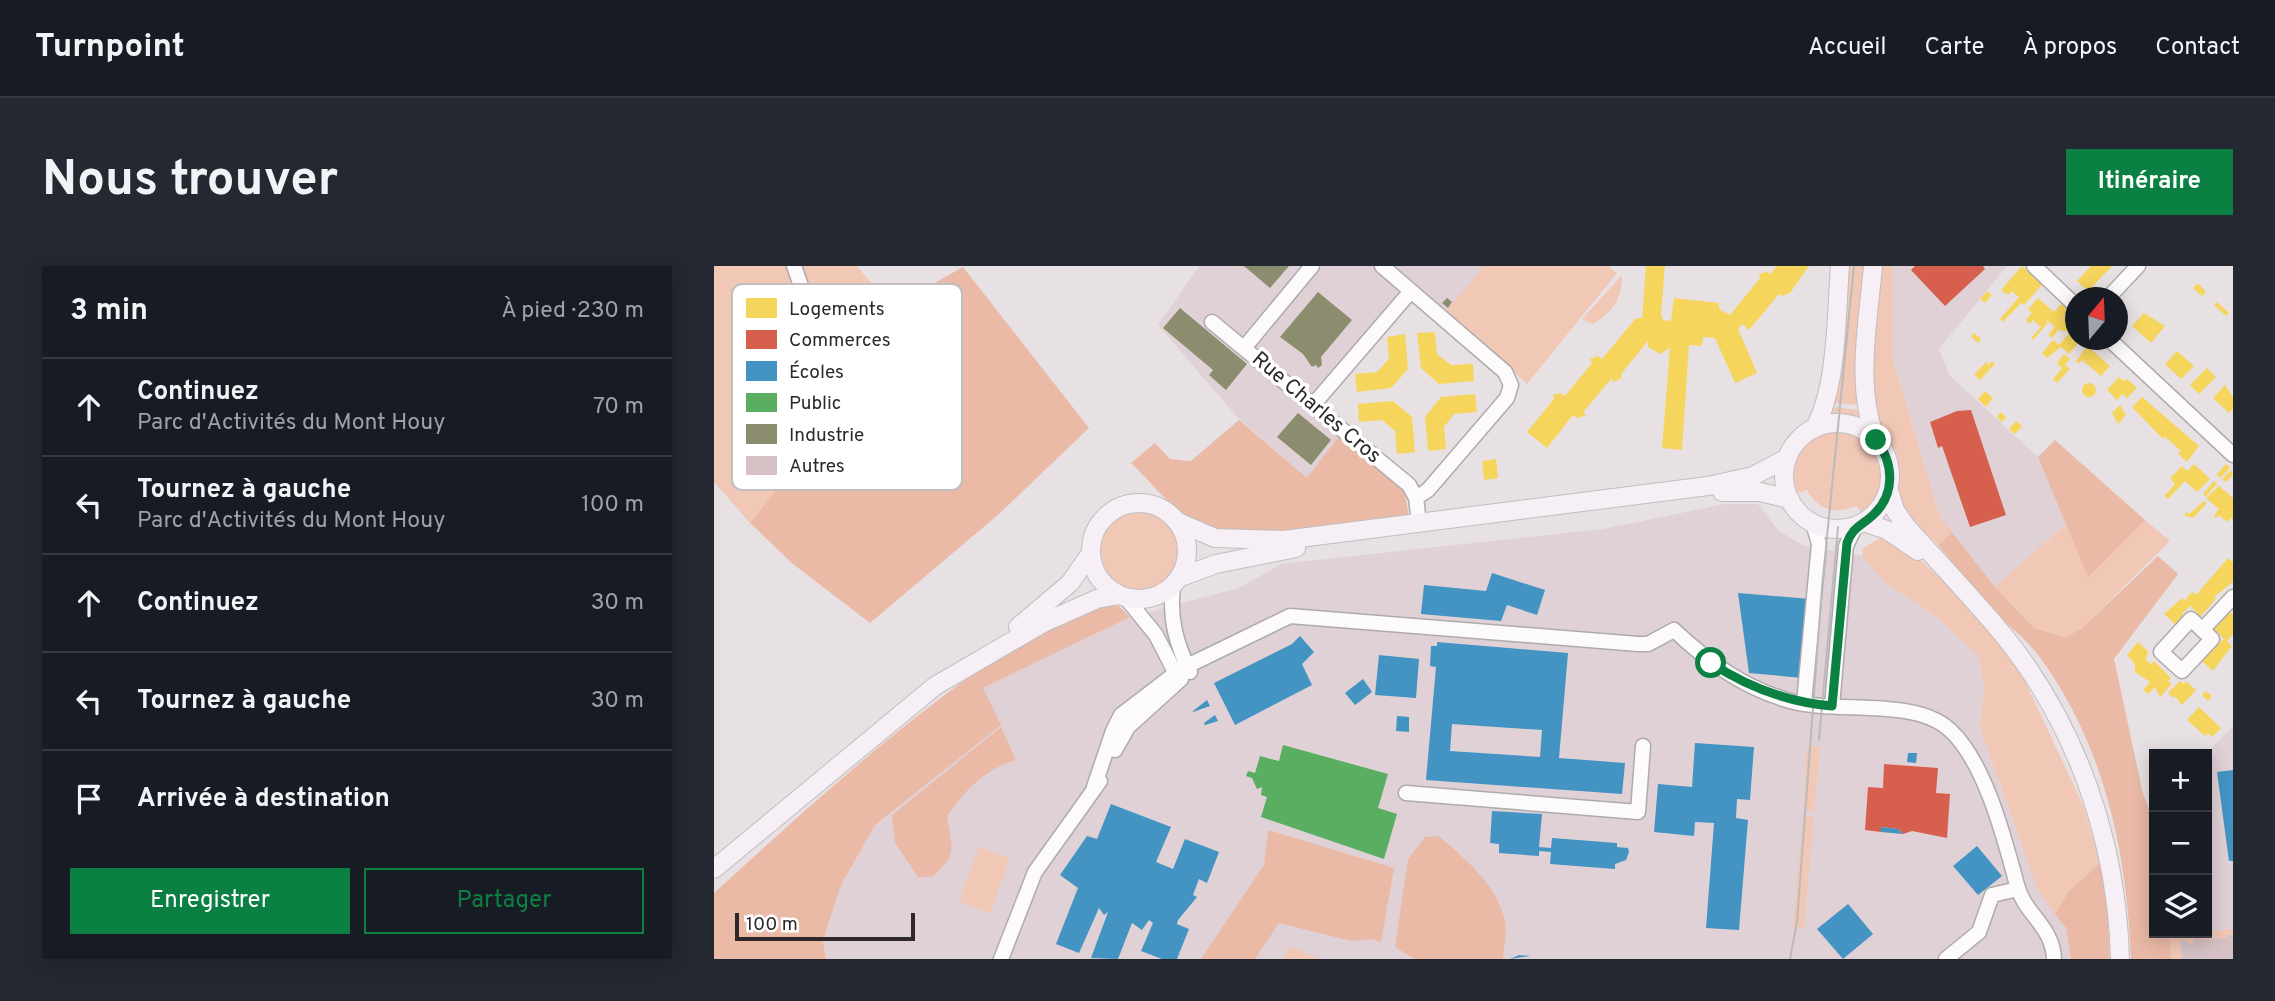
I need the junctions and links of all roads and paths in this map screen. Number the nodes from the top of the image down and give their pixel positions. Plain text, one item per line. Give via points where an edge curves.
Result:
1 (794, 266) edge
2 (1312, 266) edge
3 (1382, 266) edge
4 (1840, 266) edge
5 (1872, 266) edge
6 (2034, 266) edge
7 (2138, 266) edge
8 (800, 284) edge
9 (2118, 287) edge
10 (1411, 291) junction
11 (2065, 296) edge
12 (1212, 322) dead end
13 (1244, 348) junction
14 (2121, 350) edge
15 (1313, 405) junction
16 (1814, 429) junction
17 (1876, 440) junction
18 (2233, 455) edge
19 (1787, 458) junction
20 (1889, 490) junction
21 (1416, 498) junction
22 (1790, 499) junction
23 (1178, 522) junction
24 (1419, 523) junction
25 (1813, 523) junction
26 (1859, 524) junction
27 (1091, 553) junction
28 (1942, 567) junction
29 (1177, 582) junction
30 (1122, 596) junction
31 (2233, 597) edge
32 (2202, 630) dead end
33 (960, 670) junction
34 (1183, 673) junction
35 (1804, 704) junction
36 (1832, 706) junction
37 (1643, 746) dead end
38 (1406, 793) dead end
39 (744, 846) junction
40 (714, 869) edge
41 (714, 879) edge
42 (2018, 889) junction
43 (1001, 959) edge
44 (1946, 959) edge
45 (2054, 959) edge
46 (2120, 959) edge

1 - 8 street
2 - 13 street
3 - 10 street
4 - 16 main road via 1831,367
5 - 17 main road via 1865,403
6 - 11 street
7 - 9 street
10 - 15 street
10 - 21 street via 1505,372 1511,385 1498,408 1428,491
12 - 13 street, Rue Charles Cros
13 - 15 street, Rue Charles Cros
14 - 18 street
15 - 21 street, Rue Charles Cros via 1409,485
16 - 17 main road via 1843,423
16 - 19 main road via 1798,441
17 - 20 main road via 1889,463
19 - 22 main road via 1784,479
19 - 24 main road via 1753,476 1708,486
20 - 26 main road via 1879,509
20 - 28 main road via 1901,521
21 - 24 street
22 - 25 main road
22 - 29 main road via 1760,492 1709,493 1324,544 1216,564
23 - 24 main road via 1215,538 1258,541
23 - 27 main road via 1153,505 1123,506 1100,524
23 - 29 main road via 1188,549
25 - 26 main road via 1833,528
25 - 35 street via 1819,541
26 - 28 main road via 1887,530
26 - 36 street via 1846,546
27 - 30 main road via 1100,580
27 - 33 main road via 1059,594
28 - 46 main road via 2021,658 2070,743 2106,848 2117,906
29 - 30 main road via 1149,599
29 - 34 street via 1171,606
30 - 33 main road via 1097,599 1045,622
30 - 34 street
31 - 32 street
33 - 39 main road via 876,732
34 - 35 street via 1295,616 1638,644 1648,644 1674,630 1728,675
34 - 43 street via 1118,720 1094,787 1035,872
35 - 36 street
36 - 42 street via 1924,715 1952,731 1998,819
37 - 38 street via 1638,812
39 - 40 main road
39 - 41 main road
42 - 44 street via 1992,895 1979,932
42 - 45 street via 2046,928

